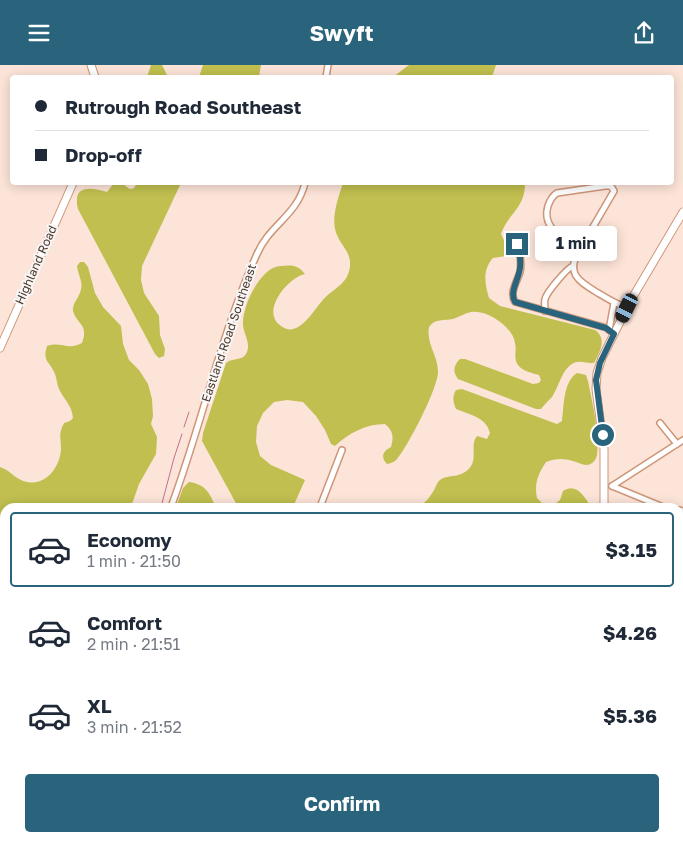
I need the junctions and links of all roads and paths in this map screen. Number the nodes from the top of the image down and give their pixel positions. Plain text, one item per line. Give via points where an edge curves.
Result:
1 (72, 185) edge
2 (304, 185) edge
3 (683, 212) edge
4 (517, 244) dead end
5 (579, 251) junction
6 (573, 266) junction
7 (614, 303) junction
8 (627, 308) junction
9 (545, 311) junction
10 (612, 332) junction
11 (0, 348) edge
12 (660, 423) dead end
13 (683, 440) edge
14 (677, 444) junction
15 (342, 450) dead end
16 (608, 486) junction
17 (173, 503) edge
18 (322, 503) edge
19 (605, 503) edge
20 (653, 503) edge

1 - 11 street, Highland Road
2 - 17 street, Eastland Road Southeast via 293,209 270,233 257,255 223,344
3 - 8 street
4 - 9 street via 520,266 513,299 517,304
5 - 5 street via 548,225 548,205 557,193 611,186 614,191
5 - 6 street
6 - 7 street via 580,282
6 - 9 street via 567,269 547,296
7 - 8 street
7 - 10 street
8 - 10 street
9 - 10 street
10 - 16 street via 596,380
12 - 14 street
13 - 14 street
14 - 16 street
15 - 18 street
16 - 19 street
16 - 20 street

